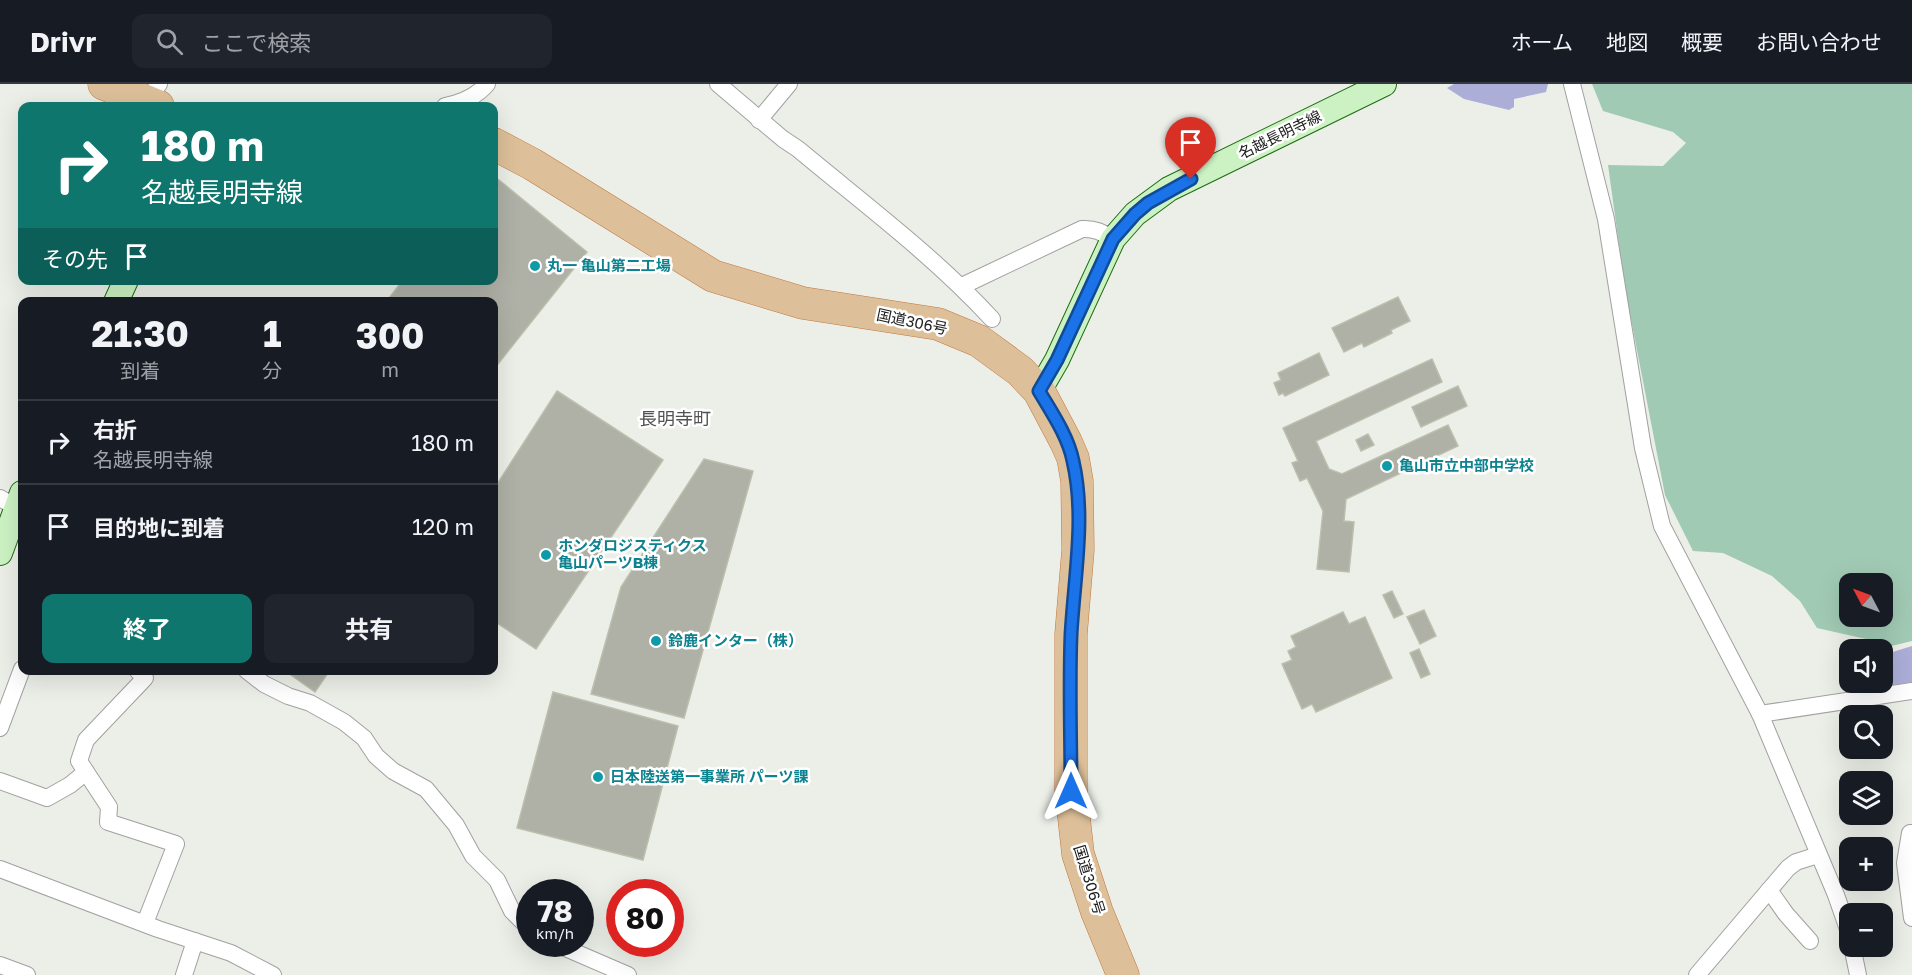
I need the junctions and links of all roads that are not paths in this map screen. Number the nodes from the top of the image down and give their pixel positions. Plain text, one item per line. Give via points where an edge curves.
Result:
1 (104, 84) edge
2 (487, 84) edge
3 (718, 84) edge
4 (789, 84) edge
5 (1384, 84) edge
6 (1572, 84) edge
7 (151, 100) edge
8 (461, 102) edge
9 (759, 120) junction
10 (498, 146) edge
11 (1113, 239) junction
12 (962, 286) junction
13 (992, 319) dead end
14 (1039, 391) junction
15 (15, 502) edge
16 (0, 553) edge
17 (19, 675) edge
18 (142, 675) edge
19 (252, 675) edge
20 (1912, 691) edge
21 (5, 701) edge
22 (1760, 714) junction
23 (0, 728) edge
24 (86, 772) junction
25 (0, 781) edge
26 (1911, 828) edge
27 (1818, 855) junction
28 (0, 869) edge
29 (1769, 890) junction
30 (1839, 904) edge
31 (516, 915) edge
32 (1912, 918) edge
33 (145, 923) junction
34 (195, 941) junction
35 (1810, 941) dead end
36 (586, 957) edge
37 (1854, 957) edge
38 (0, 965) edge
39 (248, 969) edge
40 (27, 975) edge
41 (184, 975) edge
42 (273, 975) edge
43 (628, 975) edge
44 (1123, 975) edge
45 (1697, 975) edge
46 (1858, 975) edge

1 - 7 highway
2 - 8 street via 480,93
3 - 9 street
4 - 9 street
5 - 11 main road, 名越長明寺線 via 1169,189 1135,214
6 - 22 street via 1606,219 1642,448 1662,526
9 - 12 street
10 - 14 highway, 国道306号 via 713,276 802,303 938,324 979,341 1020,371
11 - 12 street via 1100,231 1082,229
11 - 14 main road, 名越長明寺線
12 - 13 street
14 - 44 highway, 国道306号 via 1073,458 1077,481 1078,550 1071,634 1071,791 1078,854
15 - 16 main road
17 - 21 street
18 - 24 street via 145,678 86,740 79,761
19 - 31 street via 344,722 393,771 426,789 456,825 469,850 497,880
20 - 22 street
21 - 23 street
22 - 27 street
24 - 25 street via 47,798
24 - 33 street via 109,807 108,822 176,844
26 - 32 street via 1905,863
27 - 29 street via 1796,862
27 - 30 street
28 - 33 street
29 - 35 street
29 - 45 street
33 - 34 street
34 - 39 street via 231,953
34 - 41 street
36 - 43 street
37 - 46 street
38 - 40 street
39 - 42 street

